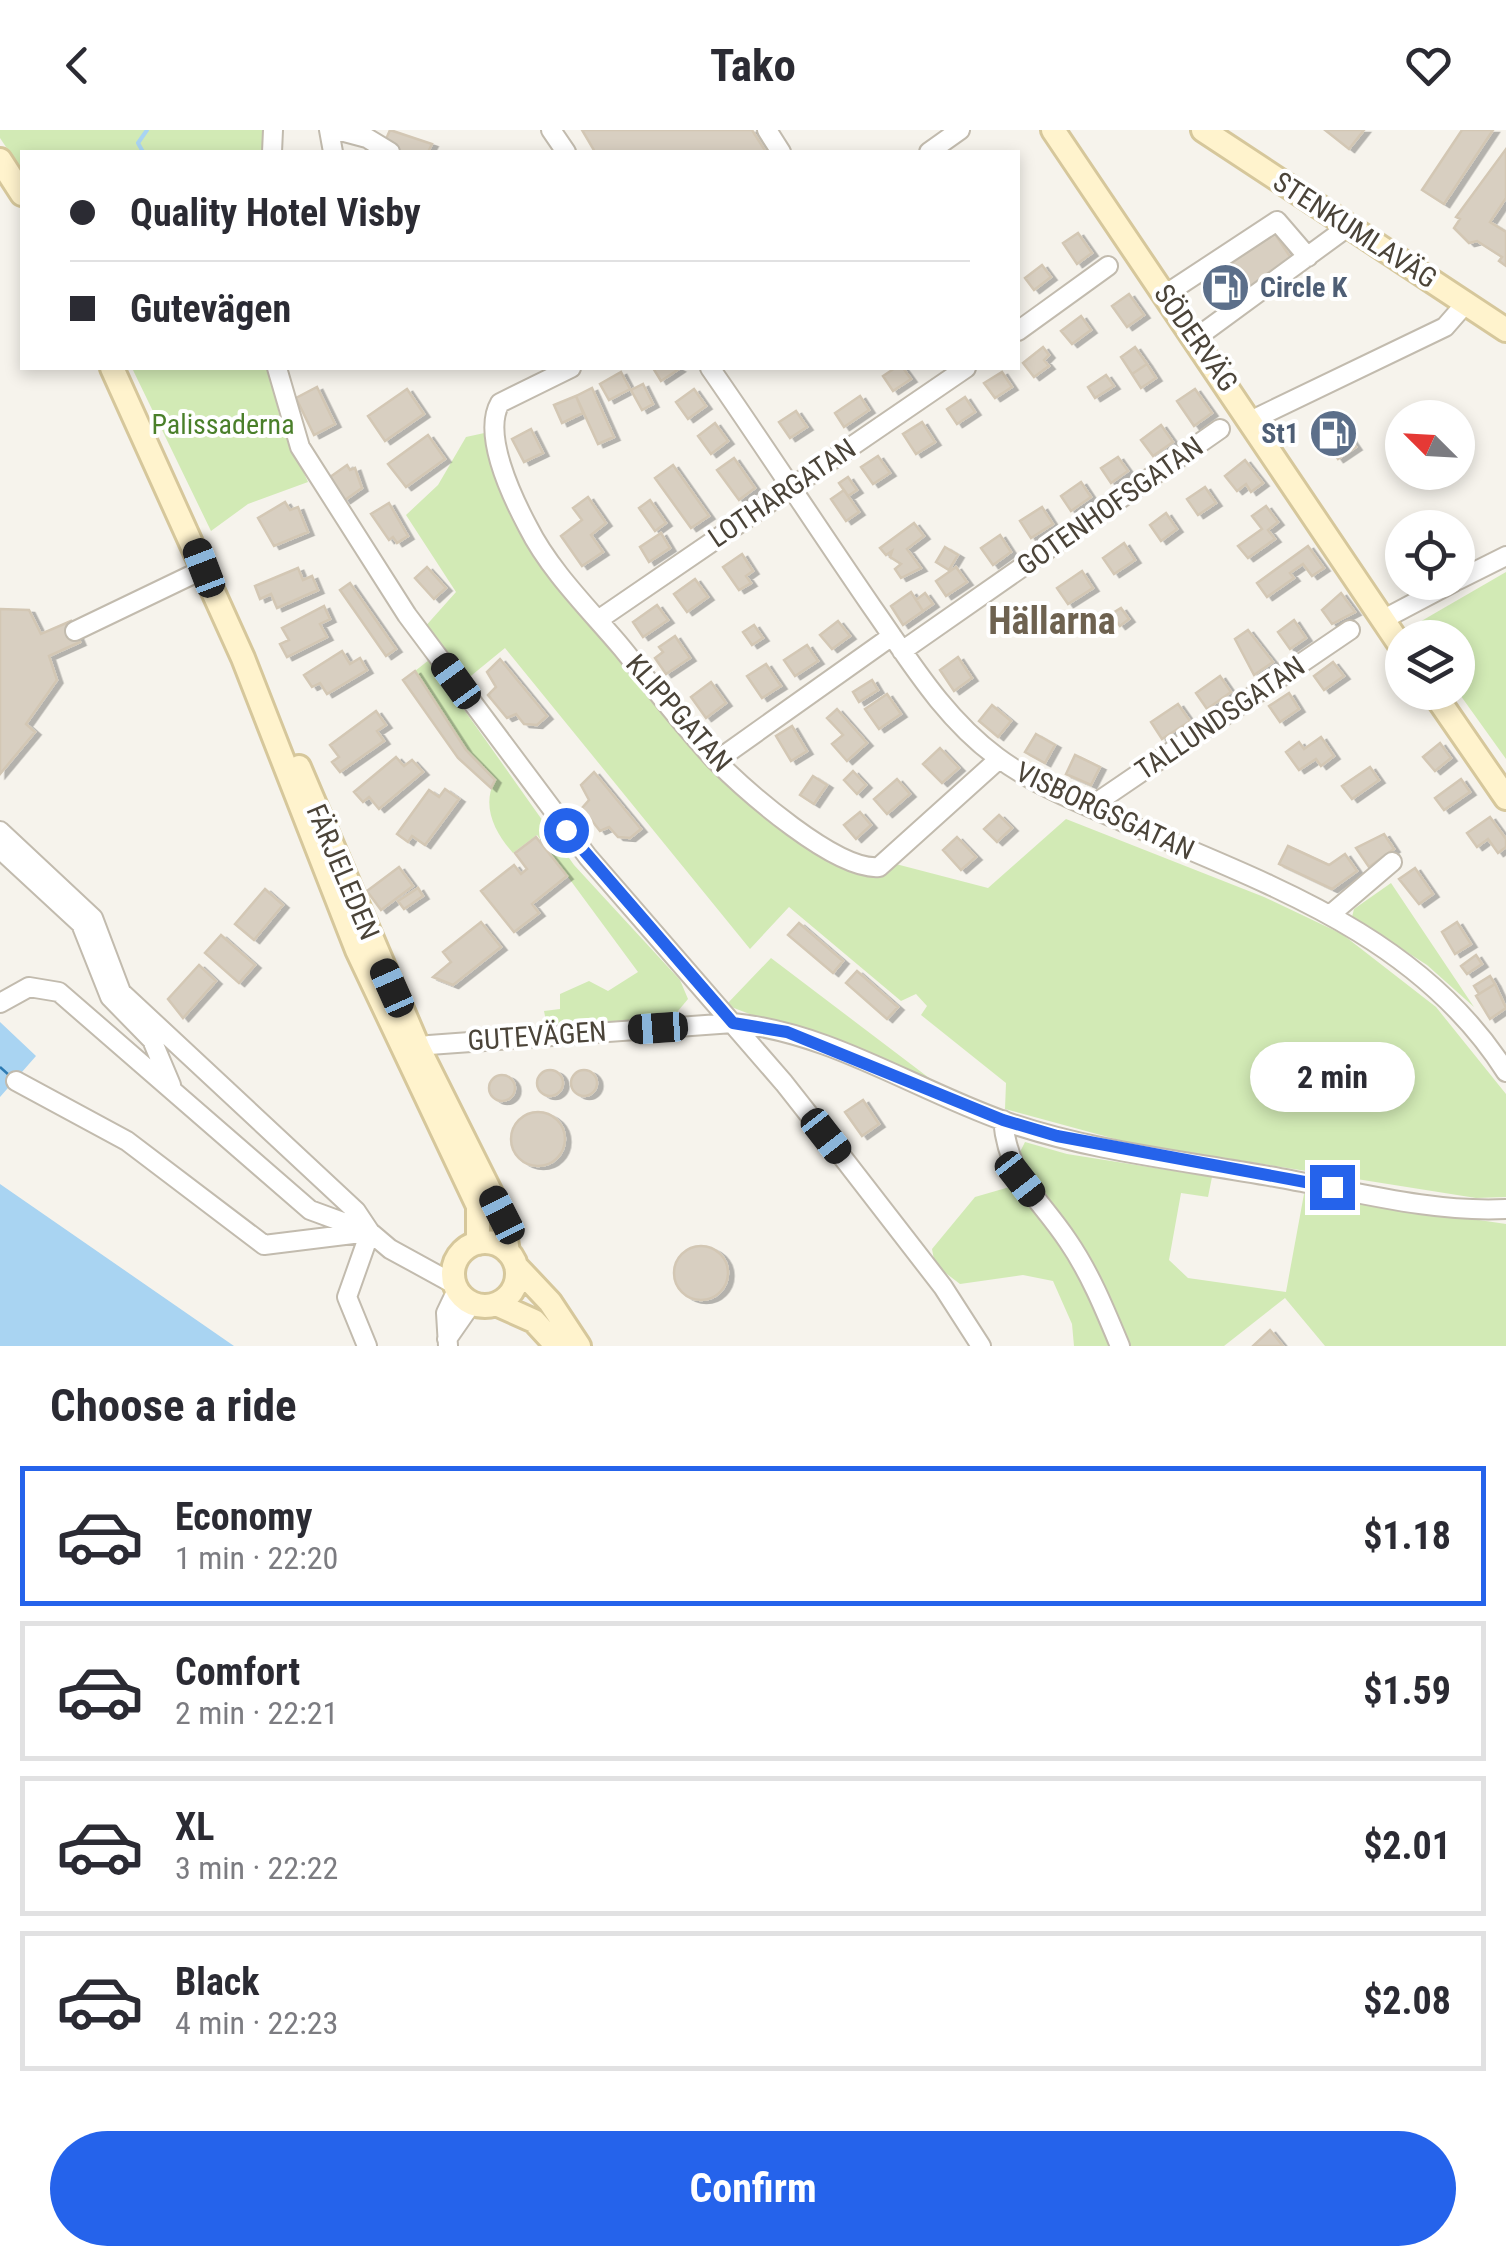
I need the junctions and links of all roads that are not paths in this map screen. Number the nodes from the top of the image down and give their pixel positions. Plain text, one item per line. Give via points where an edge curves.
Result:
1 (337, 130) edge
2 (960, 130) edge
3 (1052, 130) edge
4 (1203, 130) edge
5 (387, 150) edge
6 (932, 150) edge
7 (0, 160) edge
8 (20, 191) edge
9 (1349, 226) junction
10 (1308, 257) junction
11 (1108, 266) dead end
12 (1166, 294) junction
13 (1466, 303) junction
14 (1020, 330) edge
15 (1506, 330) edge
16 (1196, 338) junction
17 (113, 370) edge
18 (278, 370) edge
19 (566, 370) edge
20 (711, 370) edge
21 (963, 370) edge
22 (1252, 420) junction
23 (1220, 430) dead end
24 (792, 486) junction
25 (1506, 556) edge
26 (204, 568) junction
27 (1475, 572) edge
28 (1421, 600) edge
29 (598, 620) junction
30 (1382, 620) junction
31 (1385, 624) edge
32 (1350, 630) dead end
33 (76, 632) dead end
34 (897, 643) junction
35 (1445, 710) edge
36 (1000, 759) junction
37 (716, 761) junction
38 (1506, 798) edge
39 (1090, 807) junction
40 (0, 830) edge
41 (0, 848) edge
42 (1392, 862) dead end
43 (1331, 914) junction
44 (0, 1003) edge
45 (733, 1023) junction
46 (412, 1052) junction
47 (1506, 1072) edge
48 (16, 1081) dead end
49 (173, 1090) junction
50 (1003, 1120) junction
51 (1506, 1209) edge
52 (370, 1232) junction
53 (478, 1243) junction
54 (512, 1259) junction
55 (470, 1295) junction
56 (448, 1342) edge
57 (367, 1346) edge
58 (557, 1346) edge
59 (579, 1346) edge
60 (982, 1346) edge
61 (1120, 1346) edge

1 - 5 street
2 - 6 street
3 - 12 street, SÖDERVÄG
4 - 9 street, STENKUMLAVÄG
7 - 8 street
9 - 10 street
9 - 13 street, STENKUMLAVÄG
10 - 12 street via 1277,221
10 - 16 street
11 - 14 street
12 - 16 street, SÖDERVÄG
13 - 15 street, STENKUMLAVÄG
13 - 22 street via 1445,327
16 - 22 street, SÖDERVÄG
17 - 26 street, FÄRJELEDEN
18 - 45 street via 300,447 407,616 588,857
19 - 29 street, KLIPPGATAN via 500,403 493,424 528,528
20 - 24 street, VISBORGSGATAN
21 - 24 street, LOTHARGATAN
22 - 30 street, SÖDERVÄG
23 - 34 street, GOTENHOFSGATAN
24 - 29 street, LOTHARGATAN
24 - 34 street, VISBORGSGATAN
25 - 27 street
26 - 33 street
26 - 46 street, FÄRJELEDEN via 269,698
28 - 30 street
29 - 37 street, KLIPPGATAN
30 - 31 street, SÖDERVÄG
32 - 39 street, TALLUNDSGATAN
34 - 36 street, VISBORGSGATAN via 962,730
34 - 37 street, GOTENHOFSGATAN
35 - 38 street
36 - 37 street, KLIPPGATAN via 879,866 864,868 805,835
36 - 39 street, VISBORGSGATAN
39 - 43 street, VISBORGSGATAN
40 - 52 street via 93,918 121,992 356,1211
41 - 49 street via 81,924 110,997 152,1040
42 - 43 street
43 - 47 street, VISBORGSGATAN via 1418,972 1482,1034
44 - 49 street via 29,987 59,992
45 - 46 street, GUTEVÄGEN
45 - 50 street, GUTEVÄGEN via 787,1032
45 - 60 street via 923,1259
46 - 53 street, FÄRJELEDEN via 478,1206
46 - 54 street, FÄRJELEDEN via 502,1215
48 - 52 street via 137,1149 264,1245
49 - 52 street via 310,1210
50 - 51 street via 1124,1150 1332,1187
50 - 61 street via 1006,1150 1020,1179 1078,1256
52 - 55 street
52 - 57 street via 347,1297
53 - 54 street via 494,1244
53 - 55 street via 458,1256
54 - 55 street via 513,1289
54 - 59 street, FÄRJELEDEN
55 - 56 street via 446,1313
55 - 58 street via 534,1321

